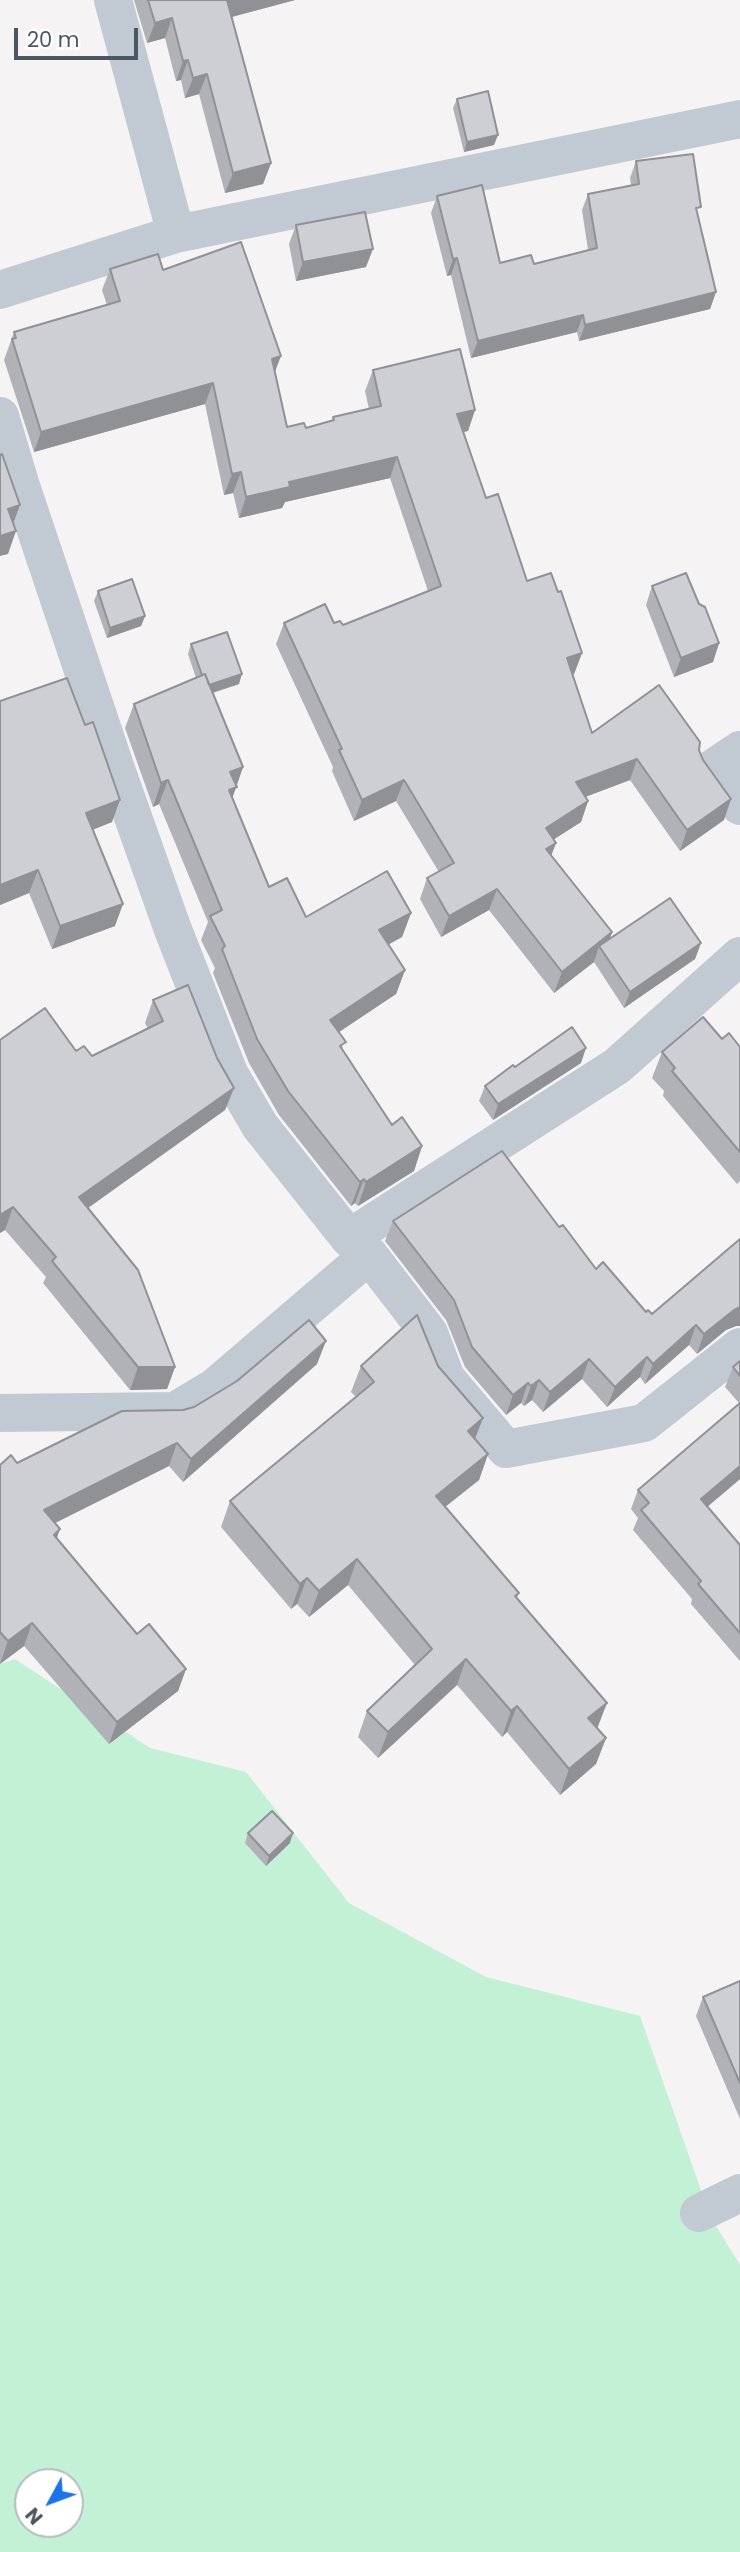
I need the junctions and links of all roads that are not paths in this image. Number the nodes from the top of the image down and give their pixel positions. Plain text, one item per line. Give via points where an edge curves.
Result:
1 (113, 0) edge
2 (740, 119) edge
3 (176, 234) junction
4 (0, 289) edge
5 (0, 416) edge
6 (740, 750) edge
7 (740, 806) edge
8 (740, 956) edge
9 (359, 1247) junction
10 (740, 1347) edge
11 (0, 1413) edge
12 (740, 2193) edge
13 (699, 2213) dead end

1 - 3 street
2 - 3 street
3 - 4 street
5 - 9 street via 116,769 229,1073 260,1126
6 - 7 street via 713,768
8 - 9 street via 617,1066
9 - 10 street via 429,1333 446,1378 506,1449 644,1423
9 - 11 street via 215,1387 175,1411
12 - 13 street

